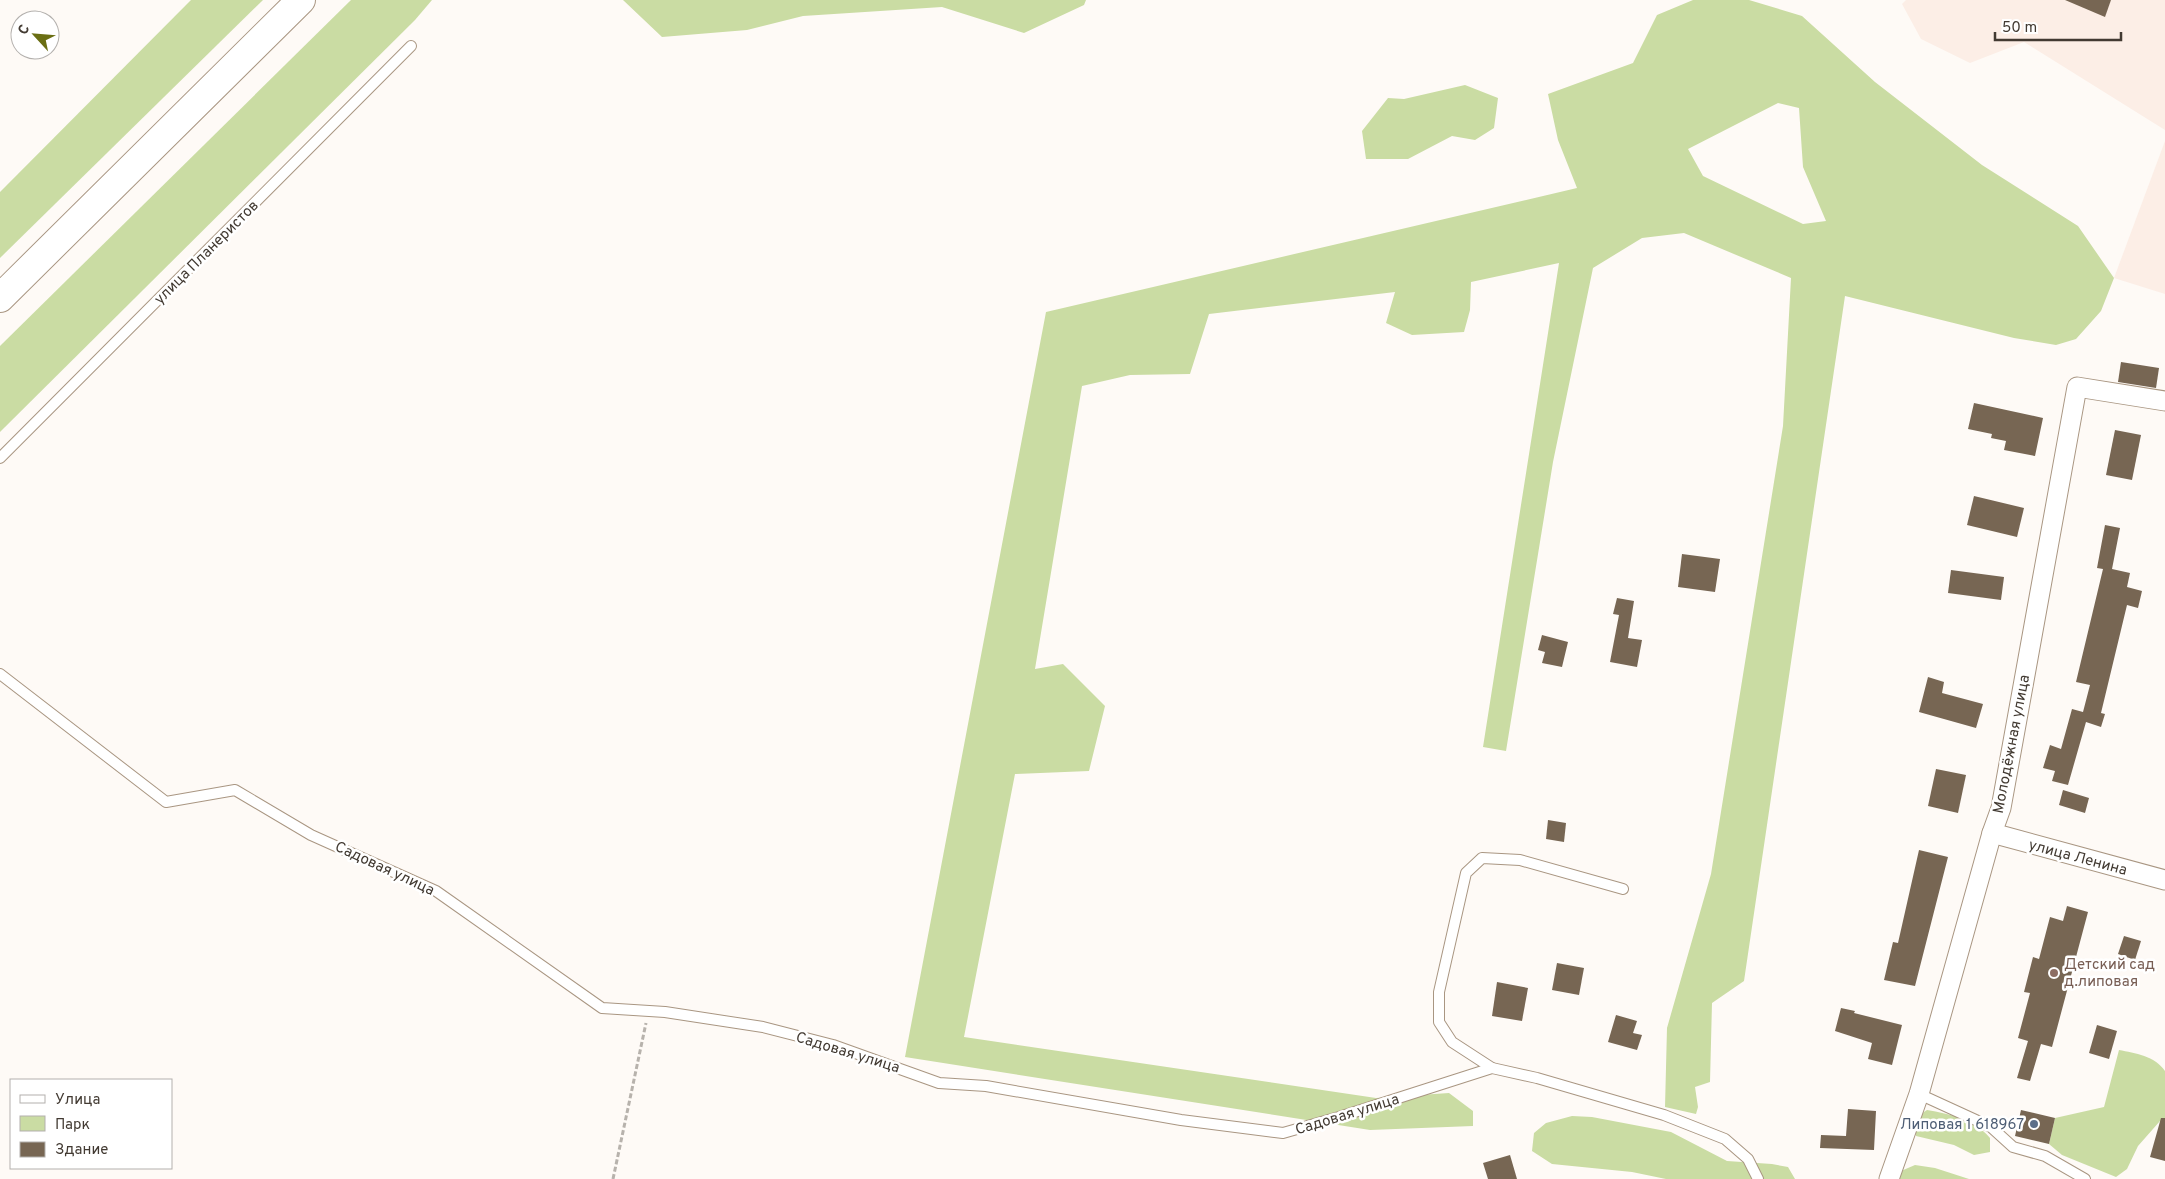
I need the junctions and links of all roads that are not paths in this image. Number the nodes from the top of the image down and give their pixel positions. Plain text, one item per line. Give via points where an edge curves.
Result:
1 (301, 0) edge
2 (411, 46) dead end
3 (0, 298) edge
4 (2165, 401) edge
5 (0, 458) edge
6 (0, 674) edge
7 (1992, 833) junction
8 (2165, 880) edge
9 (1623, 889) dead end
10 (1492, 1068) junction
11 (1919, 1094) junction
12 (1758, 1179) edge
13 (1889, 1179) edge
14 (2085, 1179) edge

1 - 3 main road
2 - 5 lane, улица Планеристов
4 - 7 street, Молодёжная улица via 2077,387 2001,808
6 - 10 lane, Садовая улица via 166,802 235,790 311,835 436,891 602,1008 665,1012 780,1032 833,1045 939,1083 986,1086 1181,1120 1283,1133
7 - 8 street, улица Ленина
7 - 11 street, Молодёжная улица
9 - 10 lane via 1520,860 1482,858 1466,873 1439,992 1439,1022 1452,1042
10 - 12 lane via 1664,1115 1725,1140 1748,1159
11 - 13 street, Молодёжная улица
11 - 14 lane via 1990,1127 2013,1147 2045,1156

